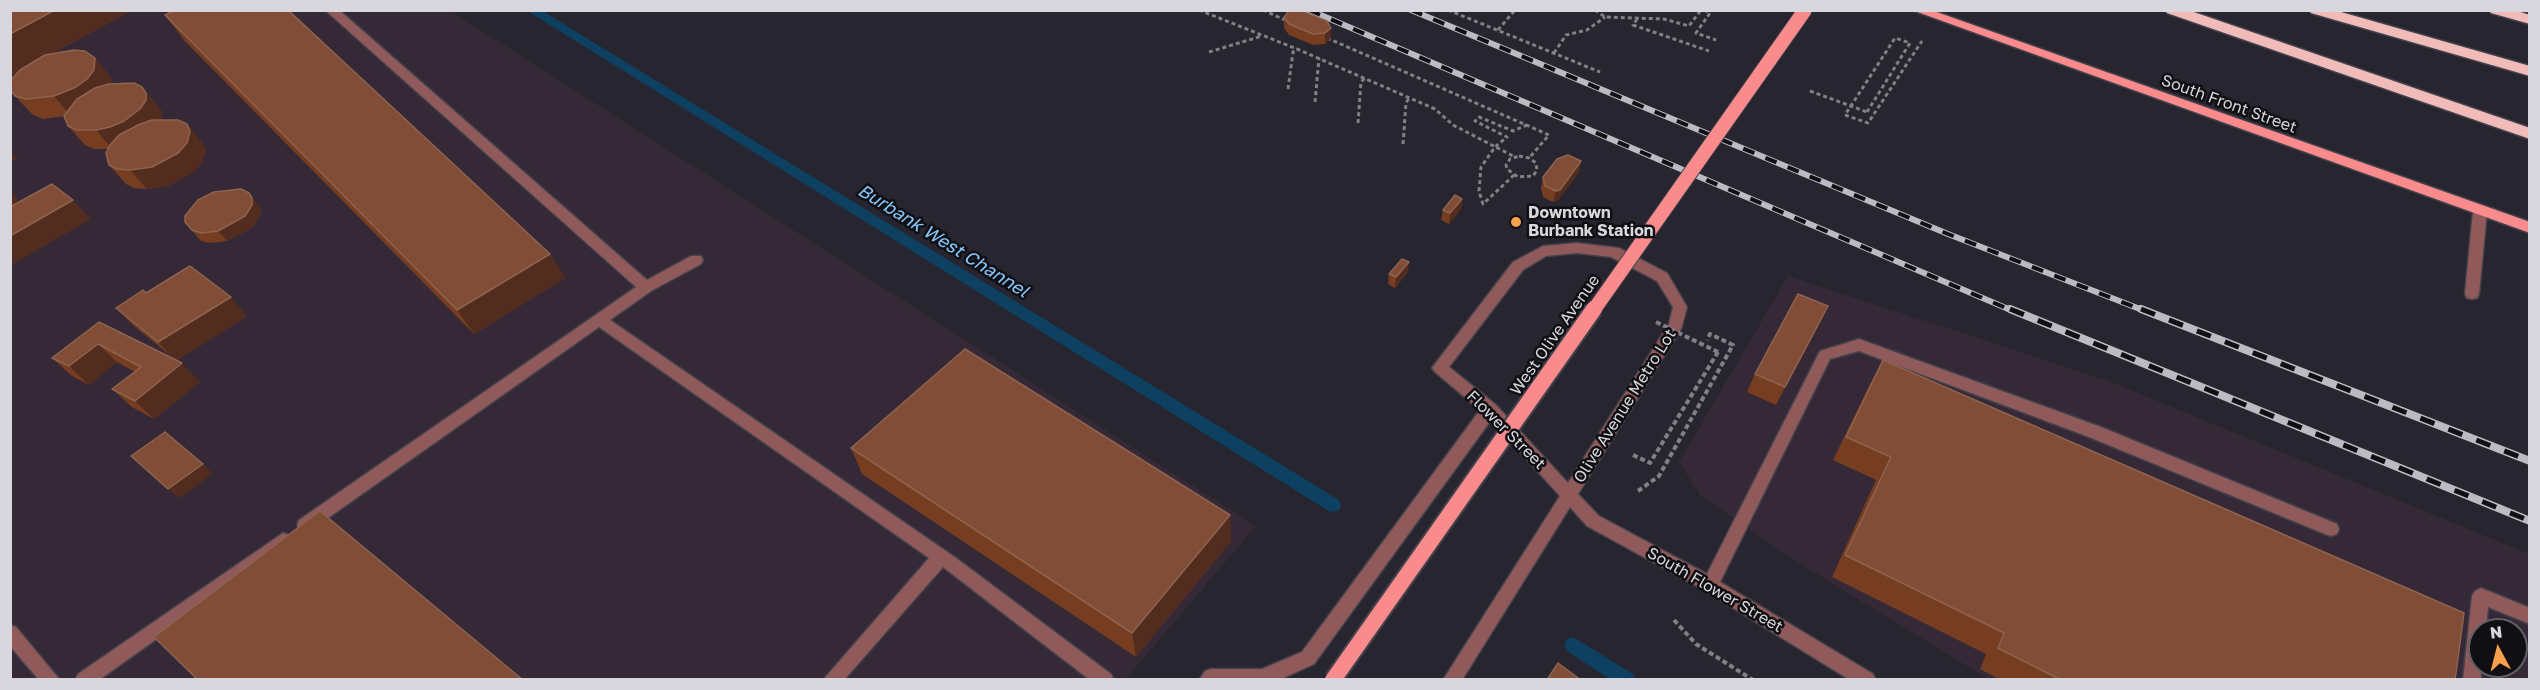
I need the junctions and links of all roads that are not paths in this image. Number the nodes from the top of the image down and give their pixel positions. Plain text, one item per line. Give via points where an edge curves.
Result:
1 (331, 10) edge
2 (1805, 10) edge
3 (1918, 10) edge
4 (2172, 10) edge
5 (2316, 10) edge
6 (2496, 10) edge
7 (2529, 20) edge
8 (2529, 71) edge
9 (2529, 134) edge
10 (2480, 211) junction
11 (2529, 228) edge
12 (696, 260) dead end
13 (646, 287) junction
14 (2472, 294) dead end
15 (598, 319) junction
16 (1440, 368) joint
17 (1490, 409) junction
18 (1569, 495) junction
19 (2331, 530) dead end
20 (941, 557) junction
21 (1710, 585) junction
22 (2529, 616) edge
23 (10, 633) edge
24 (1266, 678) edge
25 (51, 680) edge
26 (84, 680) edge
27 (832, 680) edge
28 (1105, 680) edge
29 (1208, 680) edge
30 (1333, 680) edge
31 (1452, 680) edge
32 (1867, 680) edge
33 (2472, 680) edge

1 - 13 street
2 - 30 main road, West Olive Avenue, bridge
3 - 10 main road, South Front Street
4 - 9 highway
5 - 8 highway
6 - 7 highway
10 - 11 main road, South Front Street
10 - 14 street
12 - 13 street
13 - 15 street
15 - 20 street
15 - 26 street
16 - 17 street, Flower Street
16 - 18 street, Olive Avenue Metro Lot via 1518,266 1543,251 1577,248 1614,252 1662,277 1680,307 1676,325
17 - 18 street, Flower Street
17 - 24 street via 1308,658
18 - 21 street, South Flower Street via 1593,521
18 - 31 street, Olive Avenue Metro Lot
19 - 21 street via 2095,432 1859,345 1825,355
20 - 27 street
20 - 28 street
21 - 32 street, South Flower Street
22 - 33 street via 2481,596
23 - 25 street
24 - 29 street

